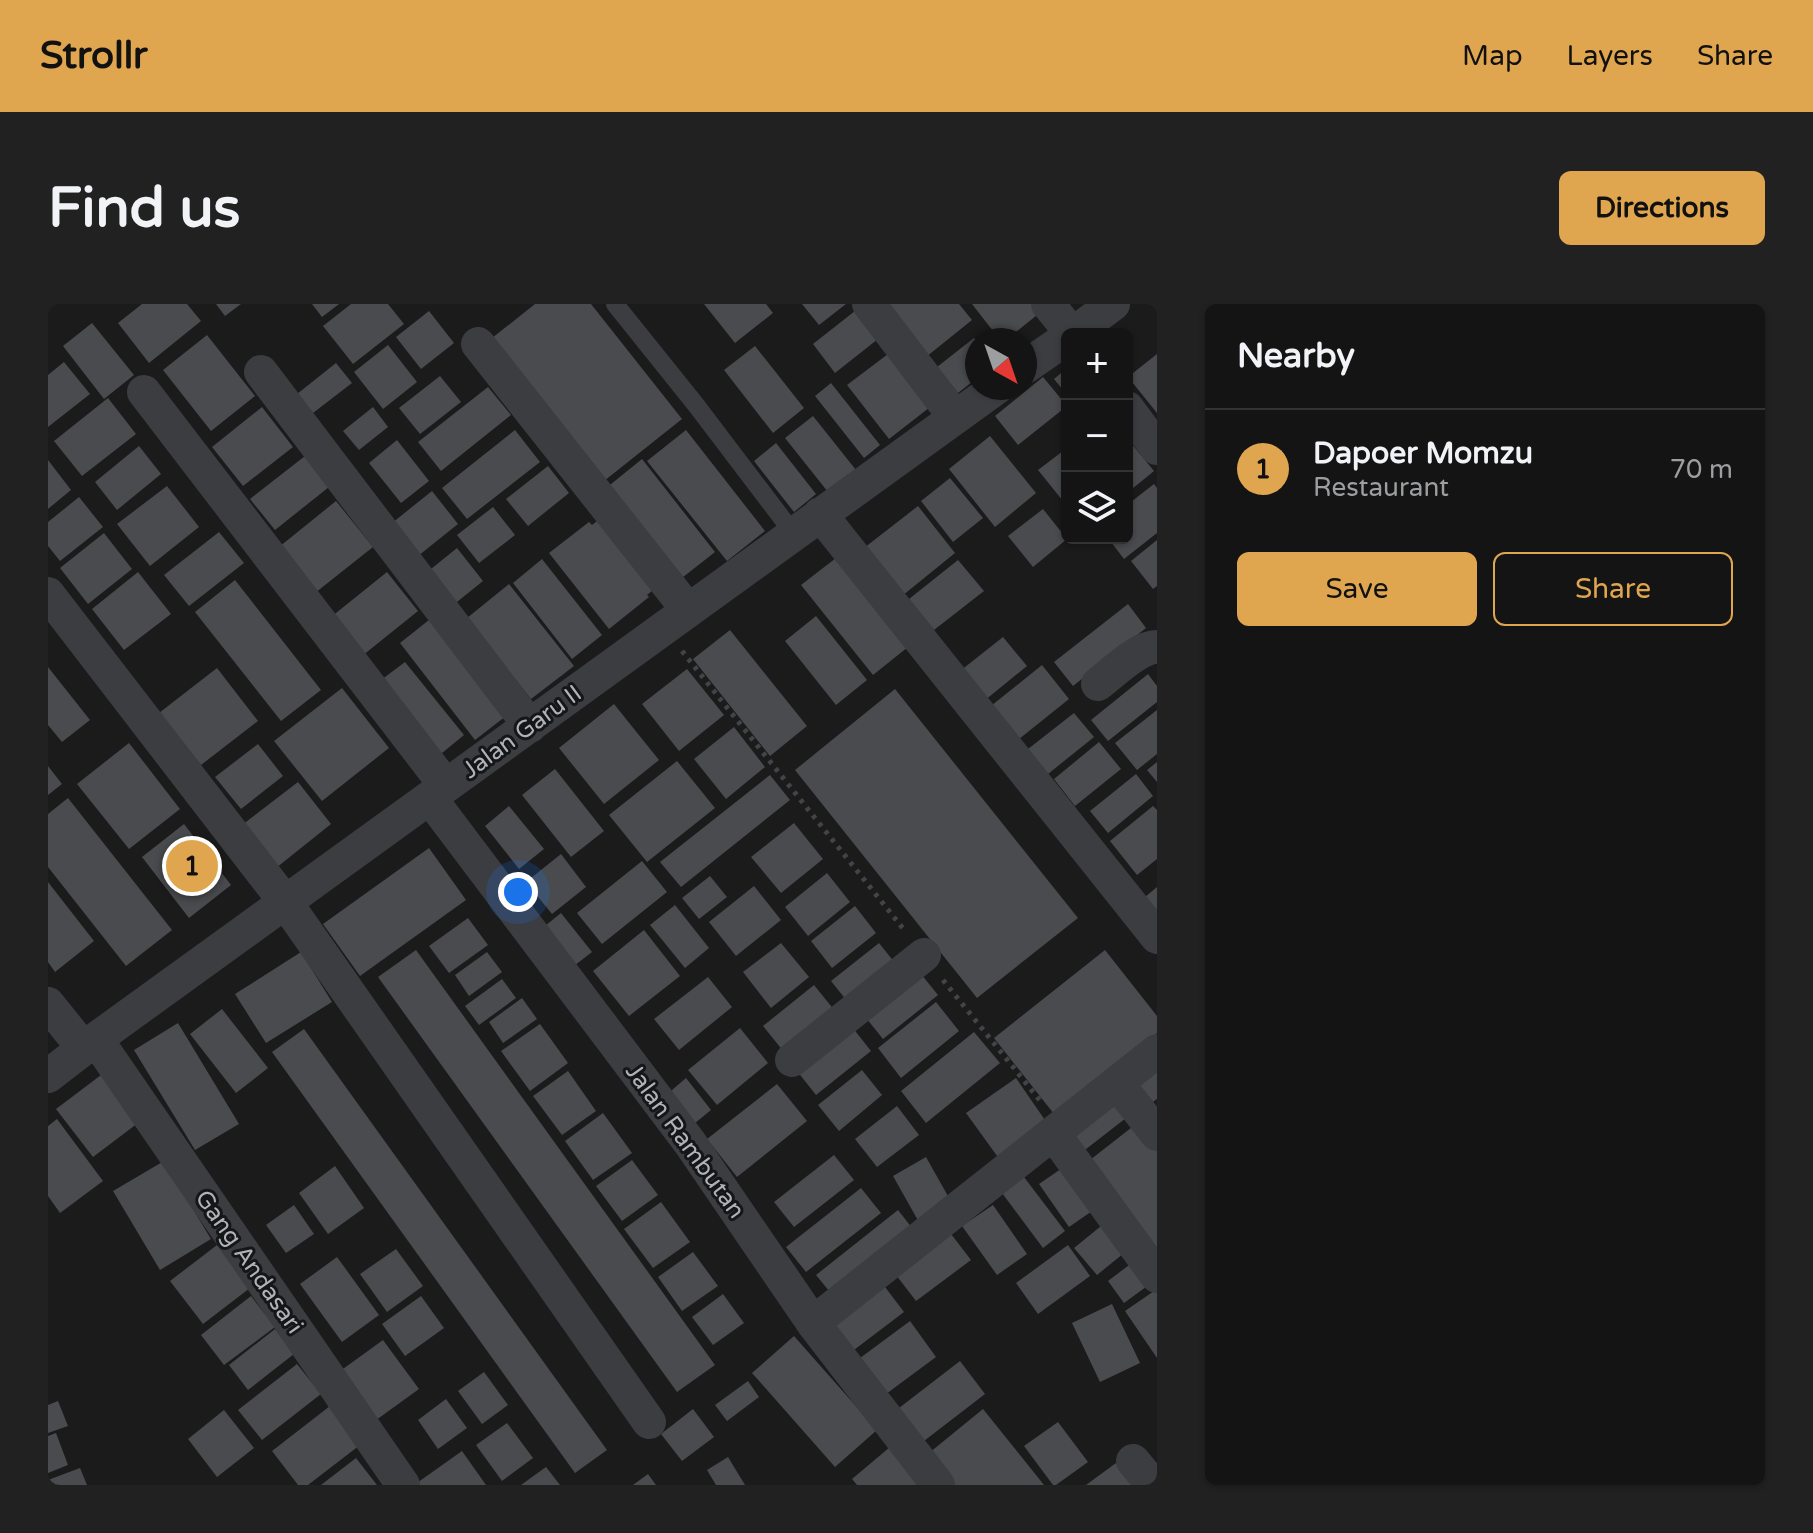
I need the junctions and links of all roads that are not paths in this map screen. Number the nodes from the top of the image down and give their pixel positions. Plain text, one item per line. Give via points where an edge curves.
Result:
1 (615, 304) edge
2 (869, 304) edge
3 (1048, 304) edge
4 (1113, 304) edge
5 (1067, 328) edge
6 (1080, 328) edge
7 (1061, 342) edge
8 (478, 344) dead end
9 (1037, 359) edge
10 (261, 372) dead end
11 (144, 392) dead end
12 (979, 400) edge
13 (1133, 416) edge
14 (955, 417) junction
15 (1157, 448) edge
16 (807, 524) junction
17 (48, 594) edge
18 (676, 619) junction
19 (1157, 647) edge
20 (1098, 684) dead end
21 (530, 726) junction
22 (438, 792) junction
23 (286, 903) junction
24 (1157, 937) edge
25 (924, 955) road end
26 (48, 1004) edge
27 (90, 1044) junction
28 (1157, 1051) edge
29 (792, 1060) dead end
30 (48, 1076) edge
31 (1117, 1083) junction
32 (1057, 1130) junction
33 (1157, 1134) edge
34 (1157, 1276) edge
35 (813, 1323) junction
36 (649, 1422) dead end
37 (403, 1485) edge
38 (938, 1485) edge

1 - 16 lane via 696,405
2 - 14 street
3 - 5 street
4 - 6 street
7 - 9 street
8 - 18 street
10 - 21 street
11 - 22 street, Jalan Rambutan
12 - 14 street, Jalan Garu II
13 - 15 street
14 - 16 street, Jalan Garu II
16 - 18 street, Jalan Garu II
16 - 24 street
17 - 23 street
18 - 21 street, Jalan Garu II
19 - 20 street via 1143,650
21 - 22 street, Jalan Garu II
22 - 23 street, Jalan Garu II
22 - 35 street, Jalan Rambutan
23 - 27 street, Jalan Garu II
23 - 36 street
25 - 29 street
26 - 27 street, Gang Andasari
27 - 30 street, Jalan Garu II
27 - 37 street, Gang Andasari
28 - 31 street
31 - 32 street
31 - 33 street
32 - 34 street
32 - 35 street
35 - 38 street, Jalan Rambutan

